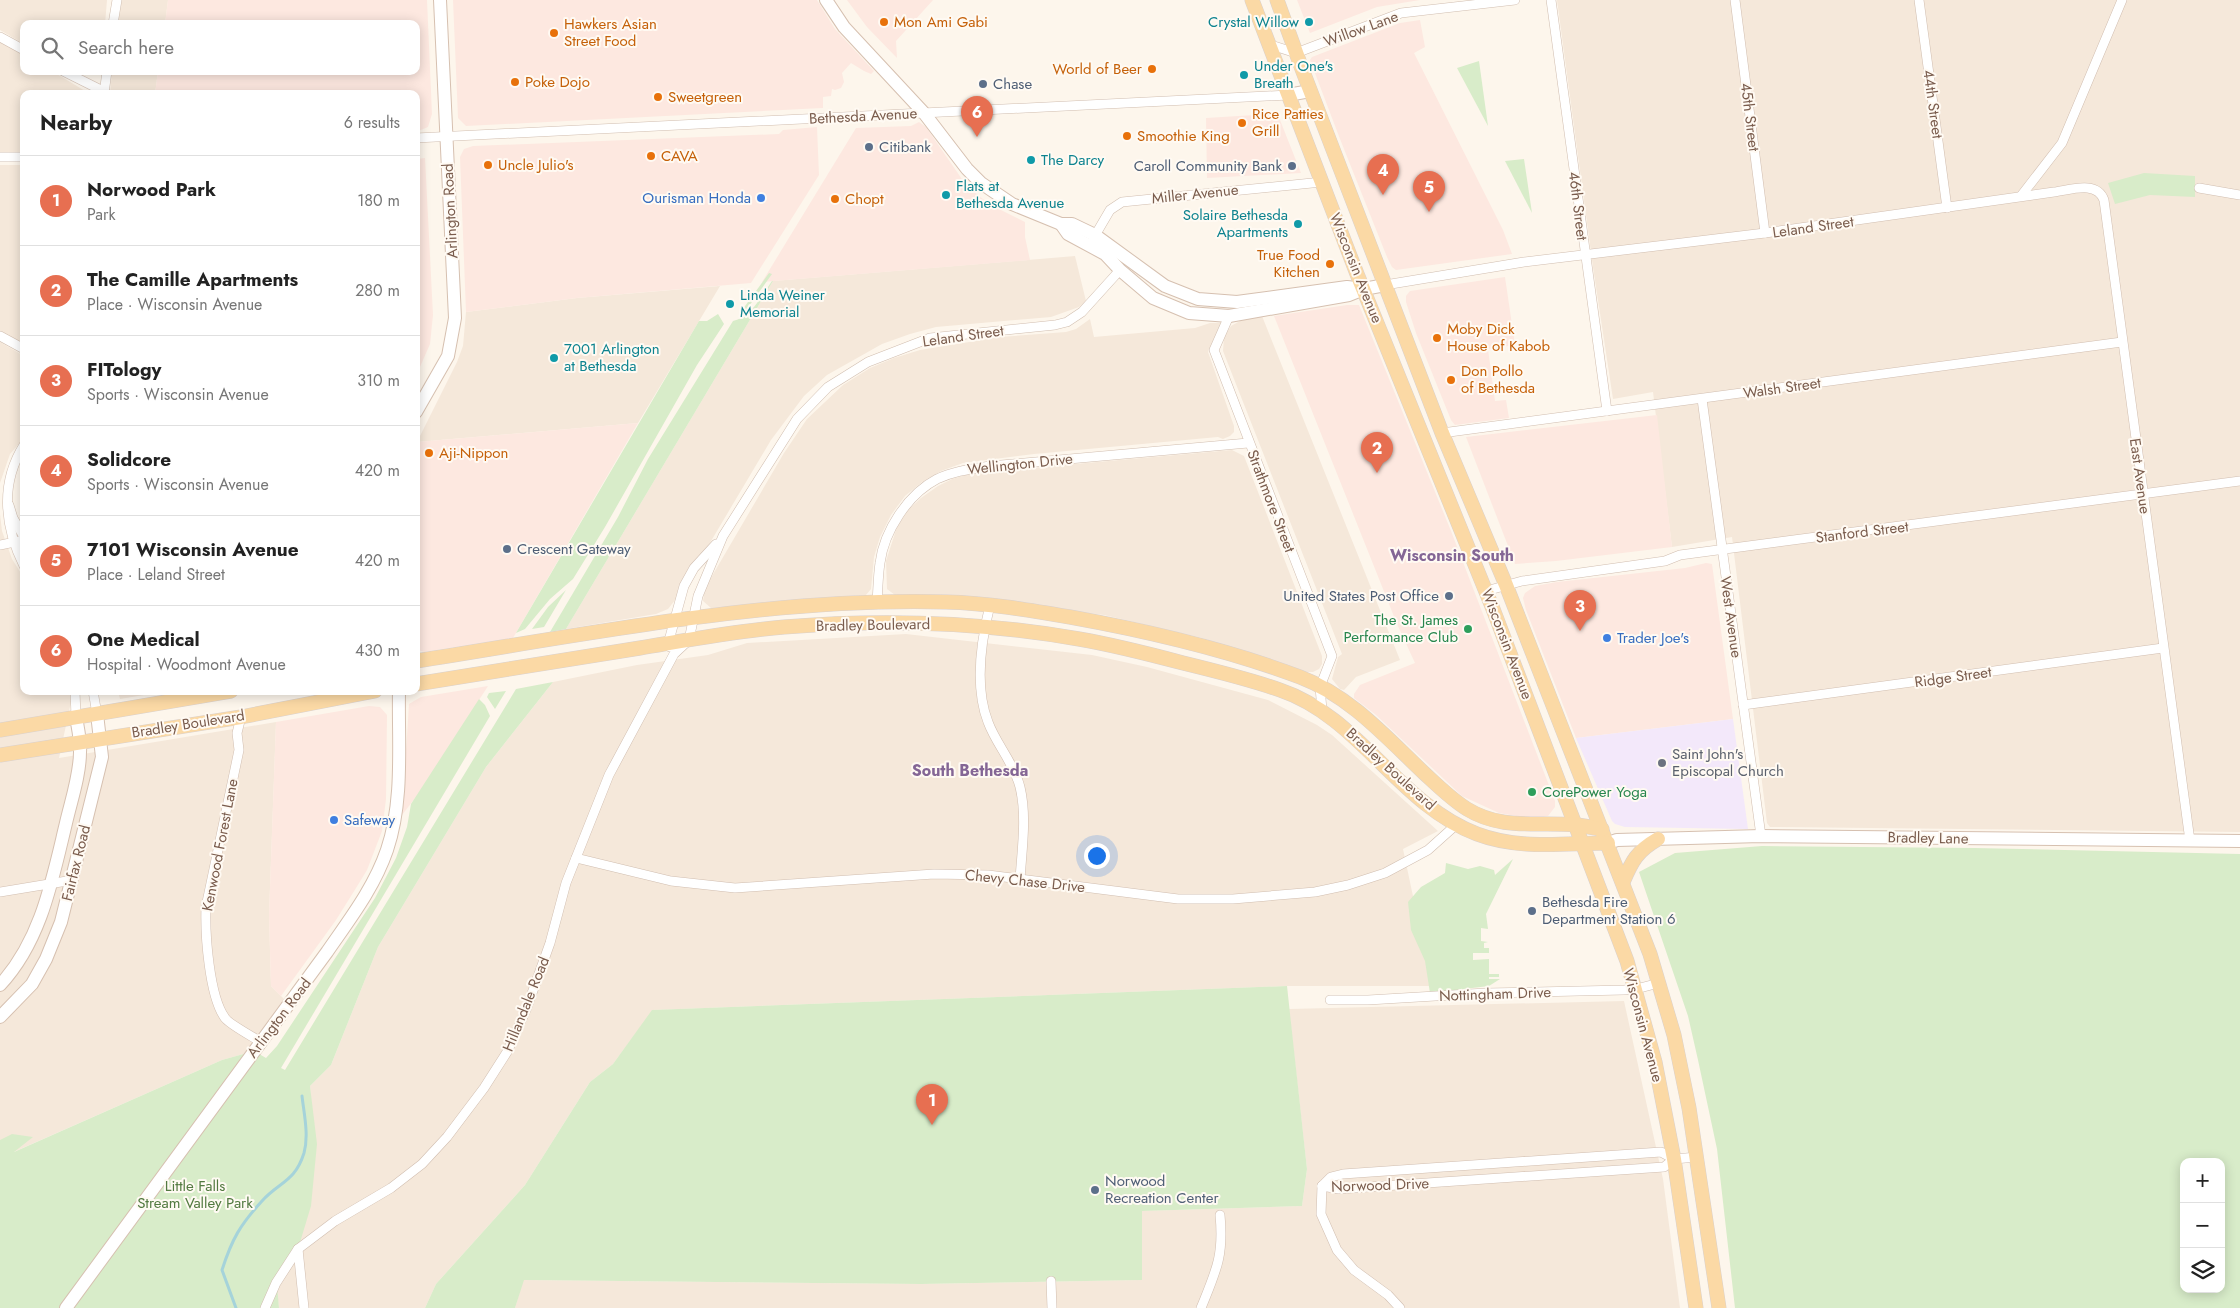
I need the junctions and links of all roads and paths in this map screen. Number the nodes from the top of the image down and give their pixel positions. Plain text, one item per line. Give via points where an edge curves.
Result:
1 (116, 0) edge
2 (440, 0) edge
3 (826, 0) edge
4 (1252, 0) edge
5 (1277, 0) edge
6 (1515, 0) edge
7 (1551, 0) edge
8 (1735, 0) edge
9 (1919, 0) edge
10 (2122, 0) edge
11 (1457, 3) edge
12 (114, 20) edge
13 (0, 36) edge
14 (1268, 44) junction
15 (20, 48) edge
16 (1296, 52) junction
17 (70, 75) edge
18 (106, 75) edge
19 (98, 90) edge
20 (104, 90) edge
21 (1310, 91) junction
22 (1288, 95) junction
23 (924, 113) junction
24 (446, 136) junction
25 (420, 138) edge
26 (20, 157) edge
27 (0, 158) edge
28 (1322, 182) junction
29 (2199, 188) dead end
30 (2240, 195) edge
31 (2020, 196) junction
32 (1947, 208) junction
33 (1765, 233) junction
34 (1092, 239) junction
35 (1584, 256) junction
36 (1120, 270) junction
37 (1385, 285) junction
38 (1364, 289) junction
39 (1218, 302) junction
40 (1209, 316) junction
41 (1229, 316) junction
42 (0, 336) edge
43 (2122, 342) junction
44 (20, 347) edge
45 (1702, 398) junction
46 (420, 405) edge
47 (1607, 411) junction
48 (1442, 434) junction
49 (1248, 443) junction
50 (20, 449) edge
51 (2240, 482) edge
52 (3, 493) edge
53 (2143, 494) junction
54 (20, 532) edge
55 (723, 536) junction
56 (20, 540) edge
57 (12, 543) junction
58 (0, 545) edge
59 (1722, 549) junction
60 (20, 558) edge
61 (1506, 586) junction
62 (1486, 591) junction
63 (877, 602) junction
64 (990, 605) junction
65 (693, 619) junction
66 (674, 622) junction
67 (984, 627) junction
68 (689, 640) junction
69 (2163, 648) junction
70 (671, 649) junction
71 (420, 661) edge
72 (420, 683) edge
73 (1320, 687) junction
74 (1281, 690) junction
75 (75, 695) edge
76 (94, 695) edge
77 (208, 695) edge
78 (354, 695) edge
79 (399, 695) edge
80 (1743, 705) junction
81 (1322, 710) junction
82 (97, 714) junction
83 (76, 717) junction
84 (241, 717) junction
85 (0, 730) edge
86 (101, 738) junction
87 (80, 741) junction
88 (0, 755) edge
89 (1457, 824) junction
90 (1576, 825) junction
91 (1602, 829) junction
92 (1761, 836) junction
93 (1658, 839) junction
94 (2190, 841) junction
95 (2240, 841) edge
96 (1612, 842) junction
97 (1582, 843) junction
98 (576, 858) junction
99 (1020, 878) junction
100 (73, 880) junction
101 (1623, 882) junction
102 (51, 883) junction
103 (0, 892) edge
104 (1659, 983) junction
105 (0, 985) edge
106 (1636, 989) junction
107 (1330, 1000) dead end
108 (0, 1017) edge
109 (261, 1042) junction
110 (1696, 1157) junction
111 (1551, 1159) junction
112 (1674, 1159) junction
113 (1443, 1167) junction
114 (1552, 1174) junction
115 (1445, 1182) junction
116 (1322, 1186) junction
117 (1220, 1214) dead end
118 (298, 1249) junction
119 (1051, 1281) dead end
120 (66, 1308) edge
121 (265, 1308) edge
122 (304, 1308) edge
123 (1052, 1308) edge
124 (1201, 1308) edge
125 (1400, 1308) edge
126 (1696, 1308) edge
127 (1720, 1308) edge

1 - 12 street
2 - 24 main road, Arlington Road
3 - 23 main road via 860,46
4 - 14 main road, Wisconsin Avenue
5 - 16 main road, Wisconsin Avenue
6 - 11 street, Willow Lane
7 - 35 street, 46th Street
8 - 33 street, 45th Street
9 - 32 street, 44th Street
10 - 31 street via 2062,143
11 - 16 street, Willow Lane via 1391,16
13 - 15 street
14 - 16 street
14 - 22 main road, Wisconsin Avenue
16 - 21 main road, Wisconsin Avenue
17 - 19 street
18 - 20 street
21 - 22 main road, Bethesda Avenue
21 - 37 main road, Wisconsin Avenue
22 - 23 street, Bethesda Avenue
22 - 28 main road, Wisconsin Avenue
23 - 24 street, Bethesda Avenue
23 - 34 main road via 981,183 1012,204 1061,224 1068,234
24 - 25 street, Bethesda Avenue
24 - 46 main road, Arlington Road via 455,318 448,356
26 - 27 street
28 - 34 street, Miller Avenue via 1122,202 1110,210
28 - 38 main road, Wisconsin Avenue
29 - 30 street
31 - 32 street, Leland Street
31 - 43 street, East Avenue via 2088,188 2101,193
32 - 33 street, Leland Street
33 - 35 street, Leland Street
34 - 36 main road
34 - 39 main road via 1172,290
35 - 37 street, Leland Street via 1524,262
35 - 47 street, 46th Street
36 - 40 main road via 1164,304
36 - 55 street, Leland Street via 1082,312 1067,322 930,338 868,362 828,387 798,419
37 - 38 main road
37 - 48 main road, Wisconsin Avenue
38 - 39 main road via 1347,288
38 - 41 main road via 1349,296
38 - 62 main road, Wisconsin Avenue
39 - 40 street
40 - 41 main road
41 - 49 street, Strathmore Street via 1214,350
42 - 44 street
43 - 45 street, Walsh Street
43 - 53 street, East Avenue
45 - 47 street, Walsh Street
45 - 59 street, West Avenue
47 - 48 street, Walsh Street
48 - 61 main road, Wisconsin Avenue
49 - 63 street, Wellington Drive via 990,466 959,471 936,480 914,496 889,533 880,561
49 - 73 street, Strathmore Street via 1332,656
50 - 52 street via 8,472
51 - 53 street, Stanford Street
52 - 54 street
52 - 57 street
53 - 59 street, Stanford Street
53 - 69 street, East Avenue
55 - 65 street, Leland Street via 698,596
55 - 66 street, Leland Street via 694,568 684,586
56 - 57 street
57 - 58 street
57 - 60 street
59 - 61 street, Stanford Street
59 - 80 street, West Avenue
61 - 62 street, Stanford Street
61 - 91 main road, Wisconsin Avenue
62 - 90 main road, Wisconsin Avenue
63 - 64 main road, Bradley Boulevard
63 - 65 main road, Bradley Boulevard via 770,609
64 - 67 street
64 - 73 main road, Bradley Boulevard via 1162,634 1253,661
65 - 66 main road, Bradley Boulevard
65 - 68 street, Leland Street
66 - 70 street, Leland Street
66 - 71 main road, Bradley Boulevard
67 - 68 main road, Bradley Boulevard via 917,622 819,625
67 - 74 main road, Bradley Boulevard via 1078,639 1221,672
67 - 99 street via 981,669 987,721 1016,774 1024,813
68 - 70 main road, Bradley Boulevard
69 - 80 street, Ridge Street
69 - 94 street, East Avenue
70 - 72 main road, Bradley Boulevard
70 - 98 street, Hillandale Road via 609,775
73 - 74 main road via 1307,691
73 - 81 street
73 - 90 main road, Bradley Boulevard via 1346,702 1467,809 1512,825
74 - 81 main road, Bradley Boulevard
75 - 83 street, Fairfax Road
76 - 82 street, Fairfax Road
77 - 82 main road, Bradley Boulevard
78 - 84 main road, Bradley Boulevard
79 - 109 main road, Arlington Road via 397,801 387,849 360,905
80 - 92 street, West Avenue
81 - 89 main road, Bradley Boulevard via 1421,800
82 - 83 main road, Bradley Boulevard
82 - 86 main road, Fairfax Road
83 - 85 main road, Bradley Boulevard
83 - 87 main road, Fairfax Road
84 - 86 main road, Bradley Boulevard
84 - 109 street, Kenwood Forest Lane via 237,733 239,750 206,907 205,932 217,1002 226,1019
86 - 87 main road, Bradley Boulevard
86 - 100 main road, Fairfax Road via 102,757
87 - 88 main road, Bradley Boulevard
87 - 102 main road, Fairfax Road via 73,793
89 - 97 main road, Bradley Boulevard via 1476,834 1525,845
89 - 99 street, Chevy Chase Drive via 1428,850 1407,863 1348,885 1315,892 1233,899 1178,899
90 - 91 main road, Bradley Boulevard
90 - 97 main road, Wisconsin Avenue
91 - 96 main road, Wisconsin Avenue
92 - 93 main road, Bradley Lane
92 - 94 main road, Bradley Lane
93 - 96 main road, Bradley Lane
93 - 101 main road via 1636,856
94 - 95 main road, Bradley Lane
96 - 97 main road, Bradley Boulevard
96 - 101 main road, Wisconsin Avenue
97 - 106 main road, Wisconsin Avenue
98 - 99 street, Chevy Chase Drive via 671,881 735,888 934,874
98 - 118 street, Hillandale Road via 526,1010 507,1052 484,1088 422,1164
100 - 102 street
100 - 108 main road, Fairfax Road via 46,959 32,984
101 - 104 main road, Wisconsin Avenue
102 - 103 street
102 - 105 main road, Fairfax Road via 34,935
104 - 106 street, Nottingham Drive
104 - 110 main road, Wisconsin Avenue via 1676,1045
106 - 107 street, Nottingham Drive
106 - 112 main road, Wisconsin Avenue via 1655,1062
109 - 120 main road, Arlington Road
110 - 112 street, Norwood Drive
110 - 127 main road, Wisconsin Avenue
111 - 112 street, Norwood Drive via 1661,1152
111 - 113 street, Norwood Drive
111 - 114 street
112 - 114 street, Norwood Drive via 1664,1166
112 - 126 main road, Wisconsin Avenue
113 - 115 street
113 - 116 street, Norwood Drive via 1343,1174 1332,1177
114 - 115 street, Norwood Drive
115 - 116 street, Norwood Drive via 1339,1189
116 - 125 street via 1321,1214 1337,1250 1354,1270
117 - 124 street via 1222,1240 1219,1262
118 - 121 street, Hillandale Road via 276,1283
118 - 122 street
119 - 123 street

